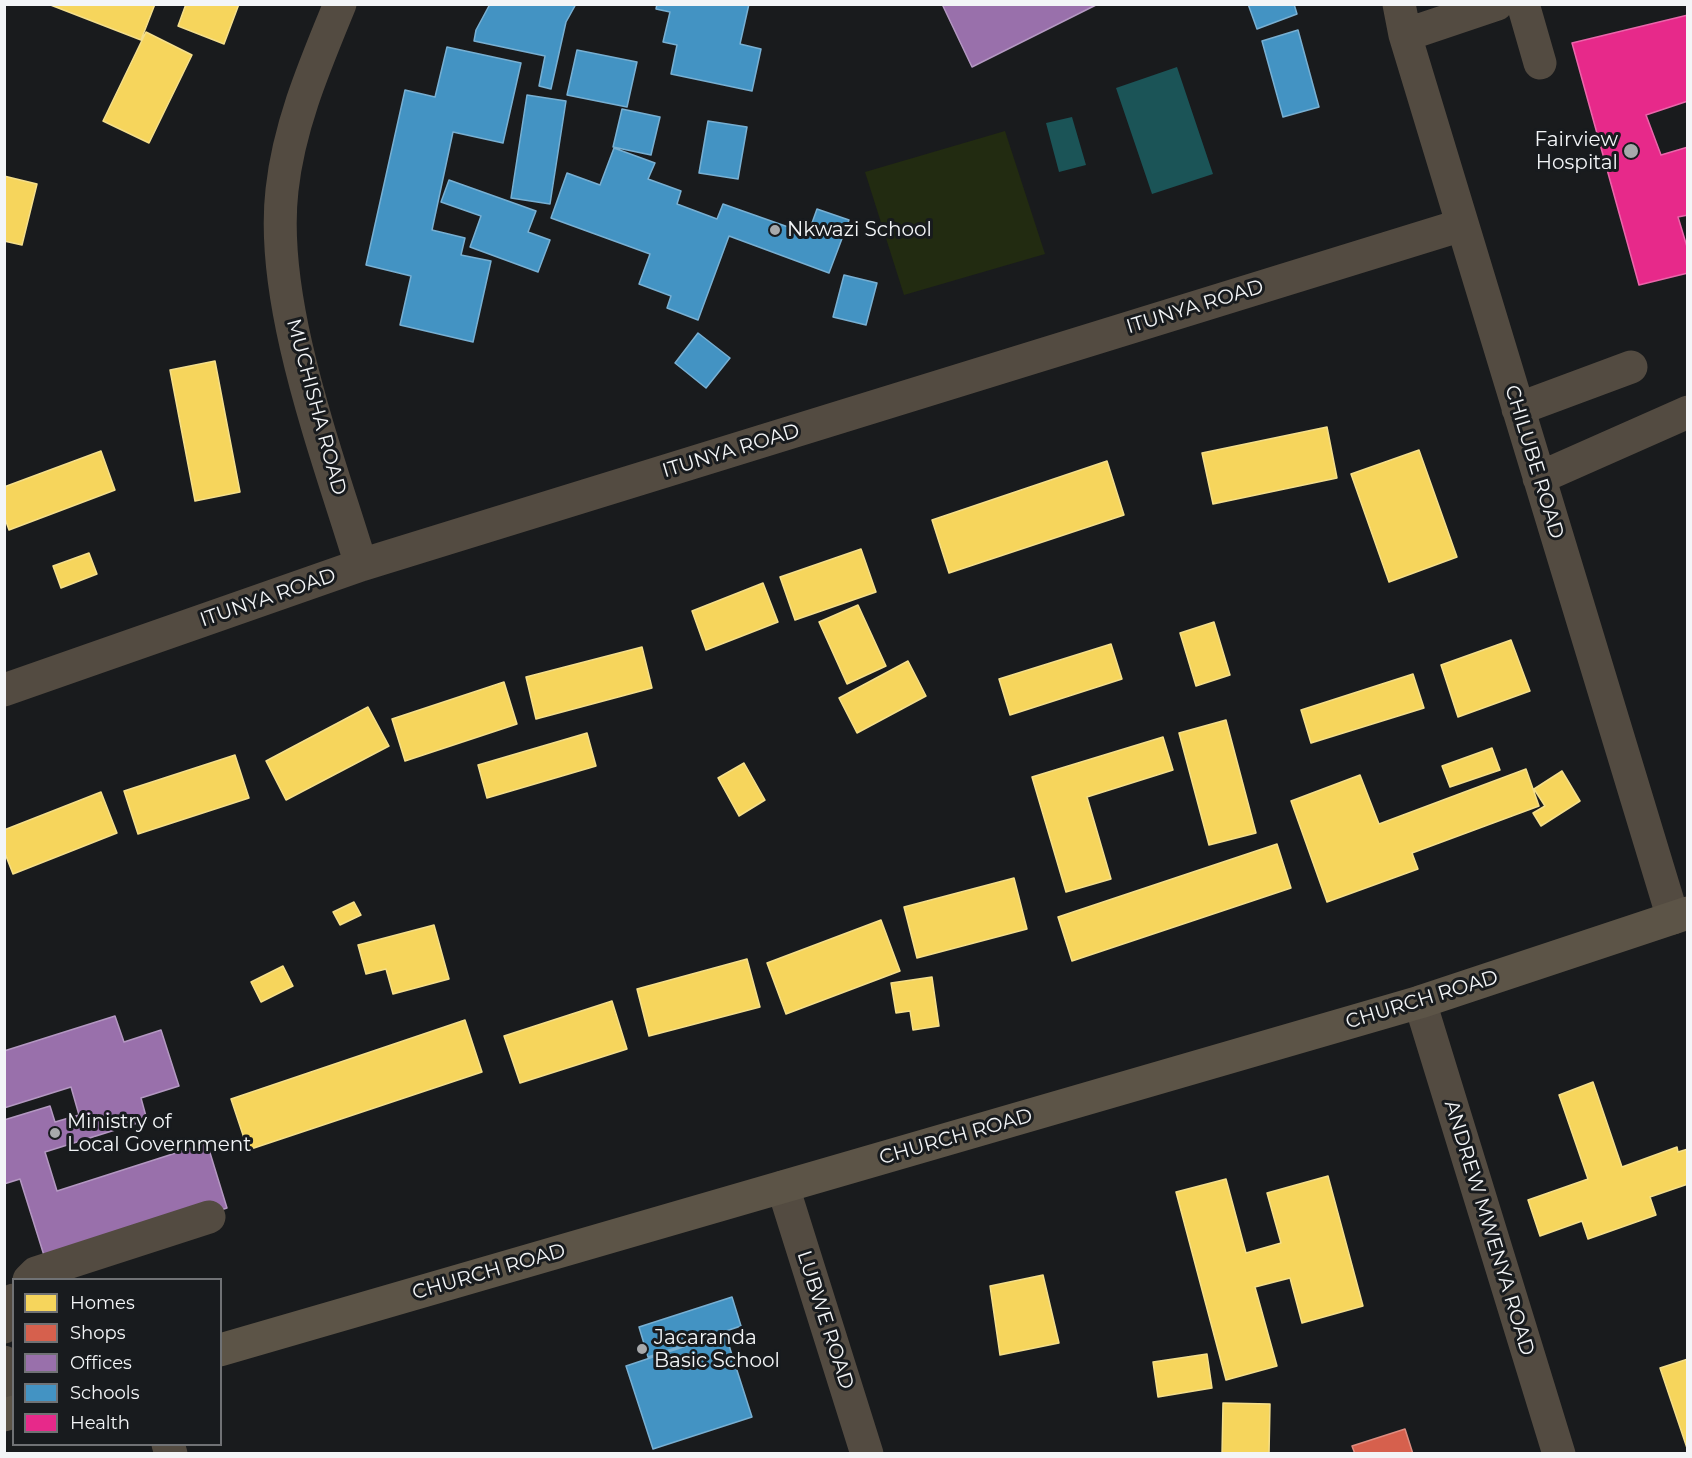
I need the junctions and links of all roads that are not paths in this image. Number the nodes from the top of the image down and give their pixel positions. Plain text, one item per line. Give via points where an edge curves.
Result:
1 (340, 4) edge
2 (1497, 4) edge
3 (1523, 4) edge
4 (1402, 20) edge
5 (1540, 63) dead end
6 (1462, 225) junction
7 (1631, 367) dead end
8 (1518, 409) junction
9 (1688, 412) edge
10 (1539, 478) junction
11 (361, 565) junction
12 (4, 690) edge
13 (1680, 916) edge
14 (1420, 1002) junction
15 (783, 1187) junction
16 (208, 1217) dead end
17 (31, 1278) edge
18 (12, 1305) edge
19 (4, 1327) edge
20 (222, 1349) edge
21 (4, 1362) edge
22 (10, 1413) edge
23 (867, 1454) edge
24 (1559, 1454) edge

1 - 11 street, MUCHISHA ROAD via 301,103 290,144 282,191 281,239 298,353
2 - 4 street
3 - 5 street
4 - 6 street, CHILUBE ROAD
6 - 8 street, CHILUBE ROAD
6 - 11 street, ITUNYA ROAD
7 - 8 street
8 - 10 street, CHILUBE ROAD
9 - 10 street
10 - 13 street, CHILUBE ROAD
11 - 12 street, ITUNYA ROAD
13 - 14 main road, CHURCH ROAD
14 - 15 main road, CHURCH ROAD
14 - 24 street, ANDREW MWENYA ROAD
15 - 20 main road, CHURCH ROAD
15 - 23 street, LUBWE ROAD
16 - 17 street via 36,1273
18 - 19 street
21 - 22 street

